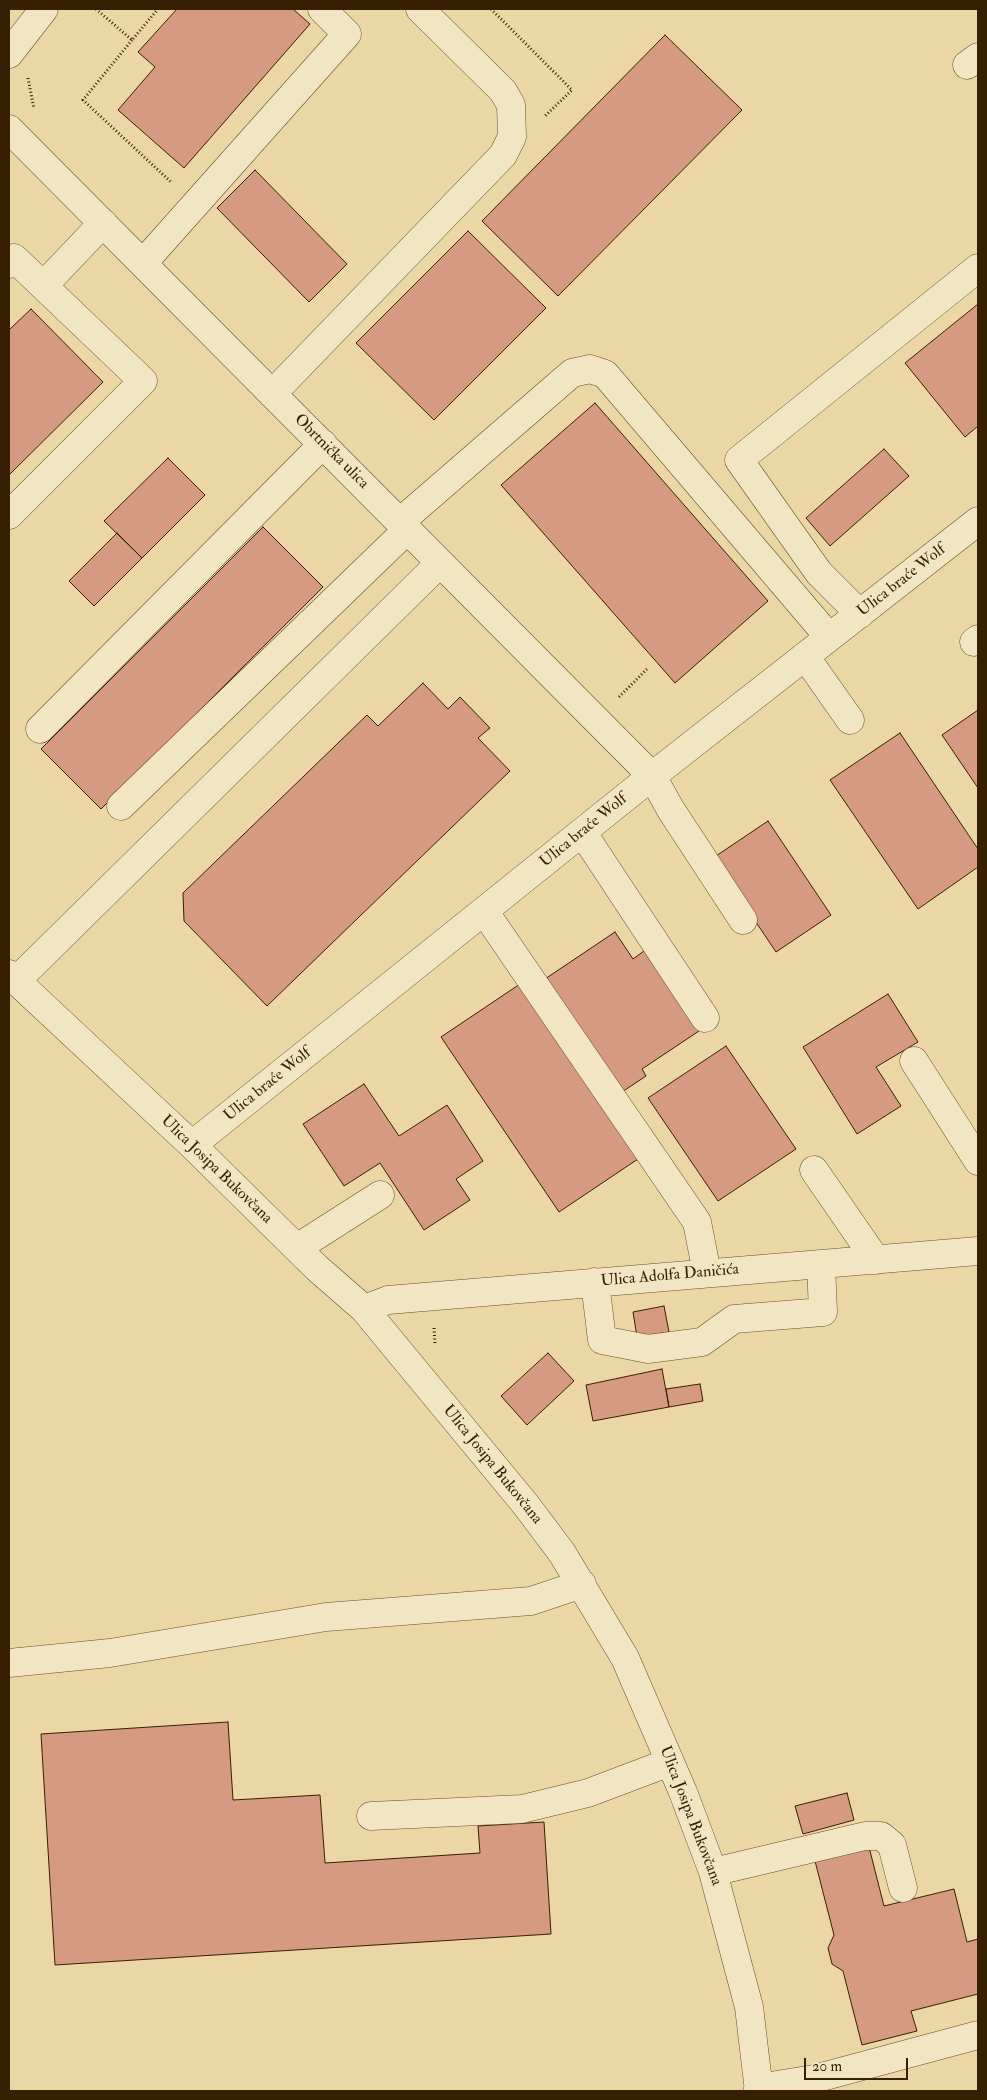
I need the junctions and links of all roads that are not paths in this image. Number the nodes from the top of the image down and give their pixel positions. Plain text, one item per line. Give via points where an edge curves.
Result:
1 (44, 9) edge
2 (322, 9) edge
3 (420, 9) edge
4 (18, 63) edge
5 (12, 132) edge
6 (103, 223) junction
7 (143, 263) junction
8 (9, 264) edge
9 (978, 268) edge
10 (44, 285) junction
11 (272, 394) junction
12 (323, 444) junction
13 (9, 515) edge
14 (978, 521) edge
15 (403, 526) junction
16 (440, 563) junction
17 (860, 614) junction
18 (829, 637) junction
19 (805, 656) junction
20 (850, 720) dead end
21 (40, 729) dead end
22 (652, 776) junction
23 (120, 806) dead end
24 (582, 832) junction
25 (484, 911) junction
26 (743, 920) dead end
27 (12, 977) edge
28 (705, 1018) dead end
29 (914, 1061) dead end
30 (192, 1145) junction
31 (978, 1161) edge
32 (814, 1170) dead end
33 (380, 1195) dead end
34 (297, 1248) junction
35 (978, 1251) edge
36 (876, 1260) junction
37 (821, 1264) junction
38 (707, 1273) junction
39 (595, 1282) junction
40 (364, 1310) junction
41 (582, 1584) junction
42 (9, 1663) edge
43 (670, 1762) junction
44 (371, 1816) dead end
45 (713, 1872) junction
46 (903, 1888) dead end
47 (978, 2035) edge
48 (758, 2090) edge

1 - 4 street
2 - 7 street via 347,34
3 - 11 street via 503,91 511,105 512,138 503,155
5 - 6 street, Obrtnička ulica
6 - 7 street, Obrtnička ulica
6 - 10 street
7 - 11 street, Obrtnička ulica
8 - 10 street via 14,258
9 - 17 street via 739,460 820,573
10 - 13 street via 143,380
11 - 12 street, Obrtnička ulica
12 - 15 street, Obrtnička ulica
12 - 21 street
14 - 17 street, Ulica braće Wolf
15 - 16 street, Obrtnička ulica
15 - 18 street via 572,372 590,369 605,374
15 - 23 street
16 - 22 street, Obrtnička ulica
16 - 27 street
17 - 18 street, Ulica braće Wolf
18 - 19 street, Ulica braće Wolf
19 - 20 street
19 - 22 street, Ulica braće Wolf
22 - 24 street, Ulica braće Wolf
22 - 26 street, Obrtnička ulica
24 - 25 street, Ulica braće Wolf
24 - 28 street
25 - 30 street, Ulica braće Wolf
25 - 38 street via 697,1222
27 - 30 street, Ulica Josipa Bukovčana
29 - 31 street
30 - 34 street, Ulica Josipa Bukovčana
32 - 36 street
33 - 34 street
34 - 40 street, Ulica Josipa Bukovčana
35 - 36 street, Ulica Adolfa Daničića
36 - 37 street, Ulica Adolfa Daničića
37 - 38 street, Ulica Adolfa Daničića
37 - 39 street via 823,1312 734,1319 702,1342 648,1349 602,1340
38 - 39 street, Ulica Adolfa Daničića
39 - 40 street, Ulica Adolfa Daničića via 388,1300
40 - 41 street, Ulica Josipa Bukovčana via 526,1505
41 - 42 street via 531,1601 326,1618 110,1654
41 - 43 street, Ulica Josipa Bukovčana via 625,1658
43 - 44 street via 588,1793 522,1809
43 - 45 street, Ulica Josipa Bukovčana
45 - 46 street via 865,1836 881,1836 892,1846
45 - 48 street, Ulica Josipa Bukovčana via 749,2007
47 - 48 street via 814,2079

